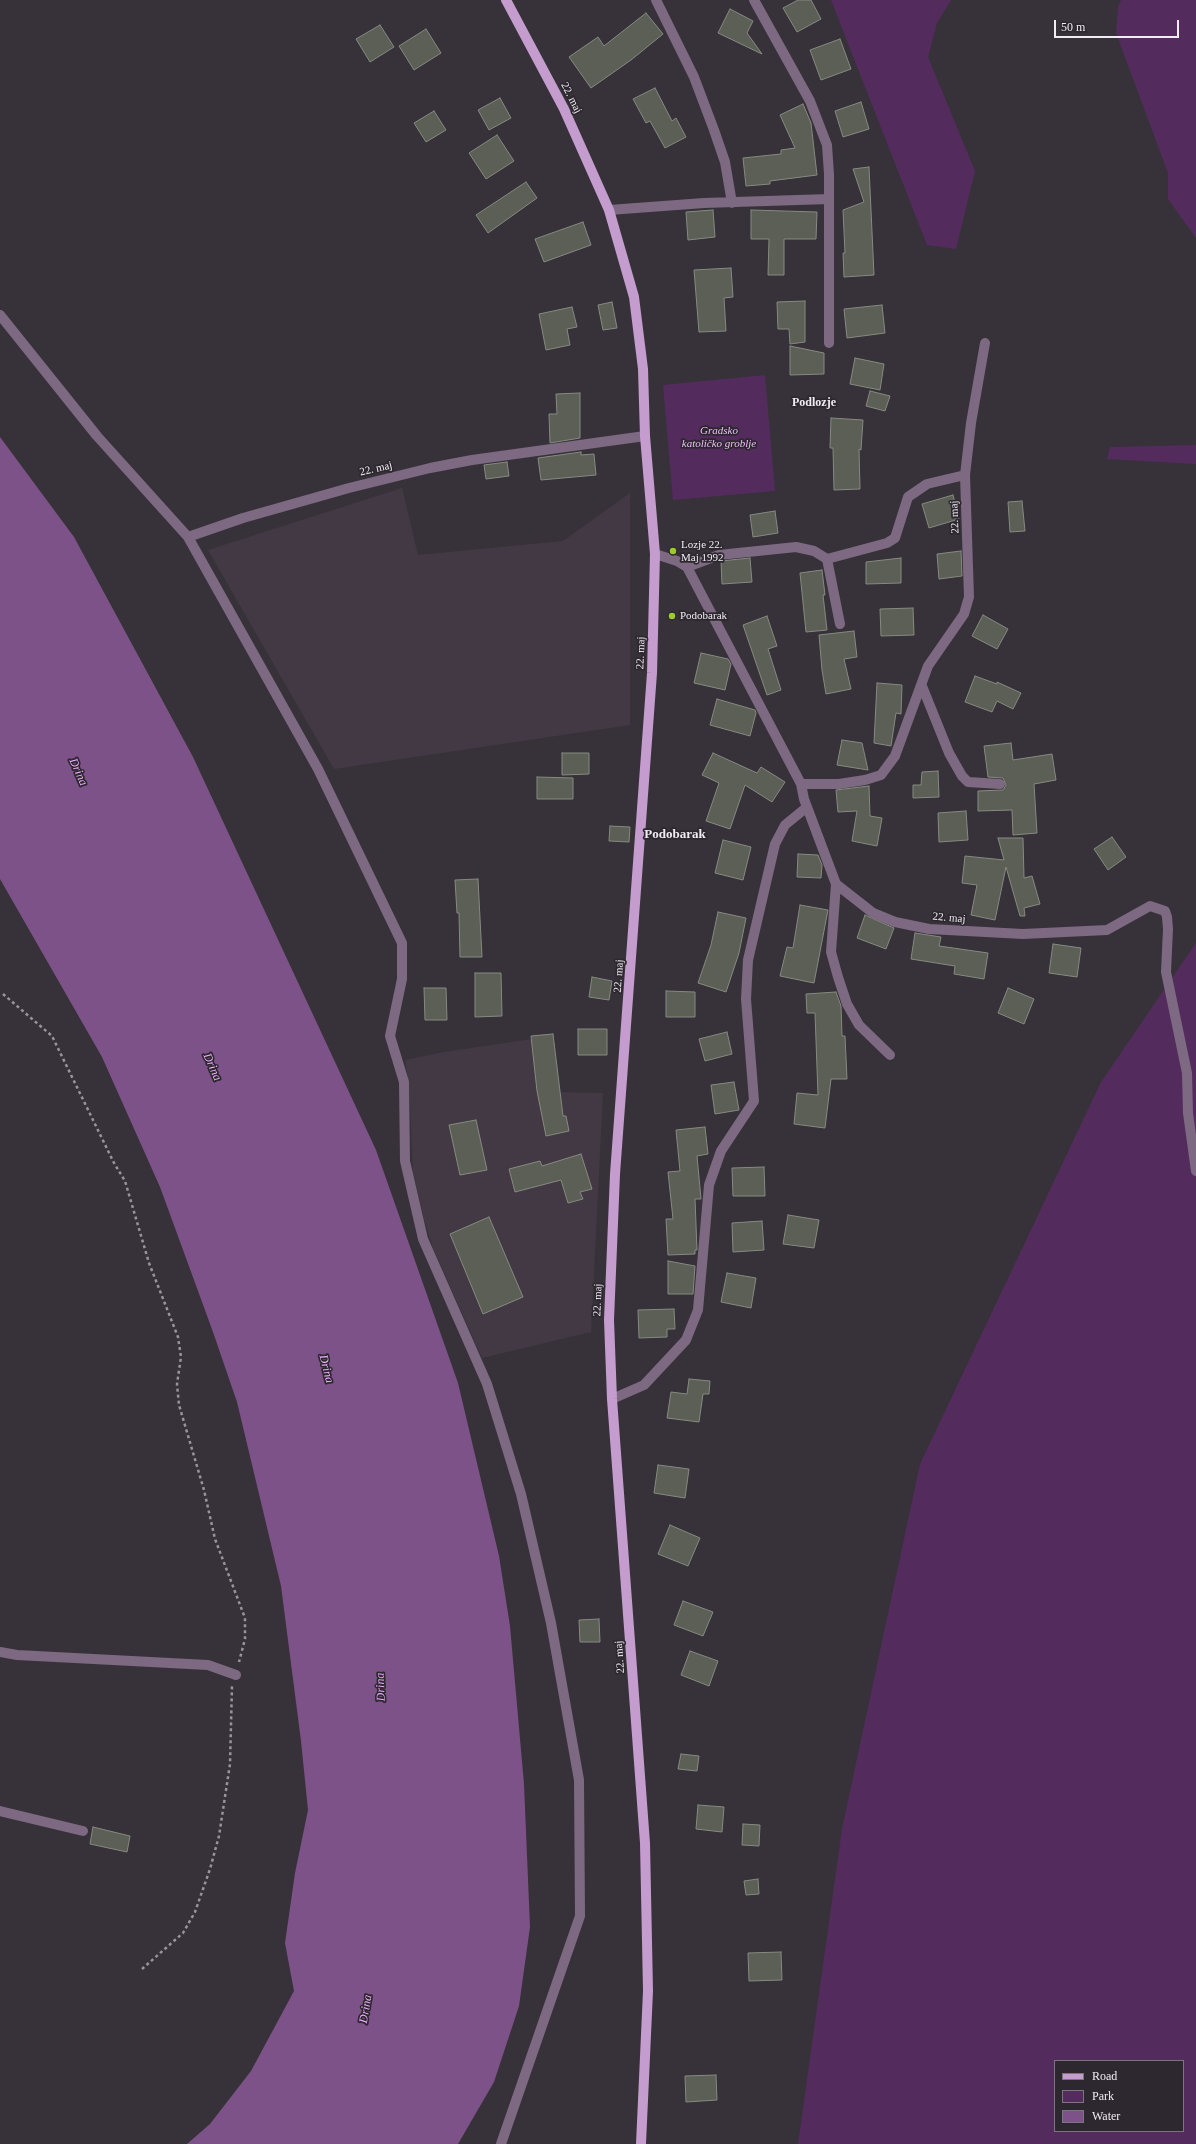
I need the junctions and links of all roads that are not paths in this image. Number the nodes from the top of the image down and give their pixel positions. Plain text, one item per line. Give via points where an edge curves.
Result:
1 (506, 0) edge
2 (656, 0) edge
3 (754, 0) edge
4 (829, 199) junction
5 (732, 203) junction
6 (609, 210) junction
7 (0, 315) edge
8 (829, 343) dead end
9 (985, 343) dead end
10 (645, 436) junction
11 (965, 475) junction
12 (188, 537) junction
13 (655, 554) junction
14 (827, 559) junction
15 (687, 567) junction
16 (840, 624) dead end
17 (922, 686) junction
18 (801, 784) junction
19 (1000, 784) dead end
20 (807, 807) junction
21 (836, 884) junction
22 (890, 1055) dead end
23 (1196, 1171) edge
24 (612, 1399) junction
25 (0, 1652) edge
26 (236, 1675) road end
27 (0, 1811) edge
28 (83, 1831) dead end
29 (502, 2144) edge
30 (641, 2144) edge

1 - 6 main road, 22. maj via 564,109
2 - 5 street via 694,77 712,124 725,162
3 - 4 street via 810,101 827,145
4 - 5 street
4 - 8 street
5 - 6 street
6 - 10 main road, 22. maj via 634,297 643,369
7 - 12 street via 97,436
9 - 11 street, 22. maj
10 - 12 street, 22. maj via 430,468 243,518
10 - 13 main road, 22. maj
11 - 14 street via 927,484 908,497 895,538 887,543
11 - 17 street, 22. maj via 969,597 964,614 928,666
12 - 29 street via 318,769 402,943 402,979 390,1036 404,1082 405,1161 423,1240 487,1384 521,1494 551,1623 579,1780 580,1916
13 - 15 street
13 - 24 main road, 22. maj via 652,681 615,1174 609,1320
14 - 15 street via 814,551 796,547 719,555
14 - 16 street
15 - 18 street
17 - 18 street, 22. maj via 912,706 895,756 881,775 839,784
17 - 19 street via 949,753 962,776 968,782
18 - 20 street
20 - 21 street
20 - 24 street via 785,825 775,844 748,960 746,999 754,1101 721,1150 709,1185 698,1310 686,1340 644,1384
21 - 22 street via 831,952 838,977 847,1004 859,1025
21 - 23 street, 22. maj via 873,913 895,922 929,929 1023,934 1107,930 1150,906 1165,911 1166,972 1188,1073 1188,1113
24 - 30 main road, 22. maj via 645,1844 648,1991
25 - 26 street via 208,1665
27 - 28 street

